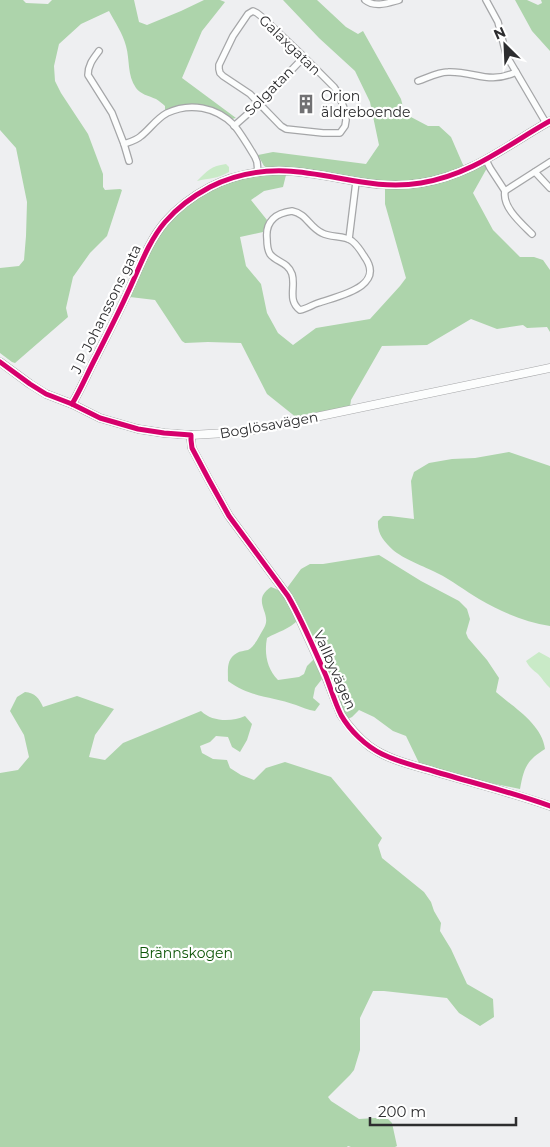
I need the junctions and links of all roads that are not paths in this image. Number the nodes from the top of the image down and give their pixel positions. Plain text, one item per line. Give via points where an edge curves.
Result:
1 (366, 0) edge
2 (399, 0) edge
3 (486, 0) edge
4 (99, 51) dead end
5 (304, 57) junction
6 (516, 72) junction
7 (418, 81) dead end
8 (259, 104) junction
9 (548, 122) edge
10 (234, 126) junction
11 (124, 144) junction
12 (486, 160) junction
13 (129, 161) dead end
14 (550, 162) edge
15 (258, 172) junction
16 (535, 172) junction
17 (356, 182) junction
18 (550, 188) edge
19 (505, 191) junction
20 (532, 234) dead end
21 (348, 239) junction
22 (0, 362) edge
23 (550, 368) edge
24 (72, 404) junction
25 (191, 435) junction
26 (550, 806) edge

1 - 2 street via 376,5
3 - 6 street via 498,22 506,54
4 - 11 street via 88,68 88,76 112,113
5 - 8 street, Solgatan
5 - 8 street, Galaxgatan via 338,93 345,113 343,130 335,134 286,129
5 - 8 street, Galaxgatan via 258,13 248,14 233,36 219,69 223,76
6 - 7 street via 491,78 444,72
6 - 9 street
8 - 10 street, Solgatan
9 - 12 street, J P Johanssons gata
10 - 11 street via 207,109 180,108 157,120 140,138
10 - 15 street via 255,157
11 - 13 street
12 - 17 street, J P Johanssons gata via 435,181 399,186
12 - 19 street
14 - 16 street
15 - 17 street, J P Johanssons gata via 288,171
15 - 24 street, J P Johanssons gata via 238,176 199,193 165,222
16 - 18 street
16 - 19 street
17 - 21 street
19 - 20 street via 510,209
21 - 21 street via 322,233 298,212 283,212 270,221 266,235 268,251 292,272 292,299 300,310 360,287 368,278 368,262
22 - 24 street, Boglösavägen via 46,394
23 - 25 street, Boglösavägen via 244,432
24 - 25 street, Boglösavägen via 100,418 138,429
25 - 26 street, Vallbyvägen via 192,448 229,516 288,596 341,715 359,738 382,754 402,762

